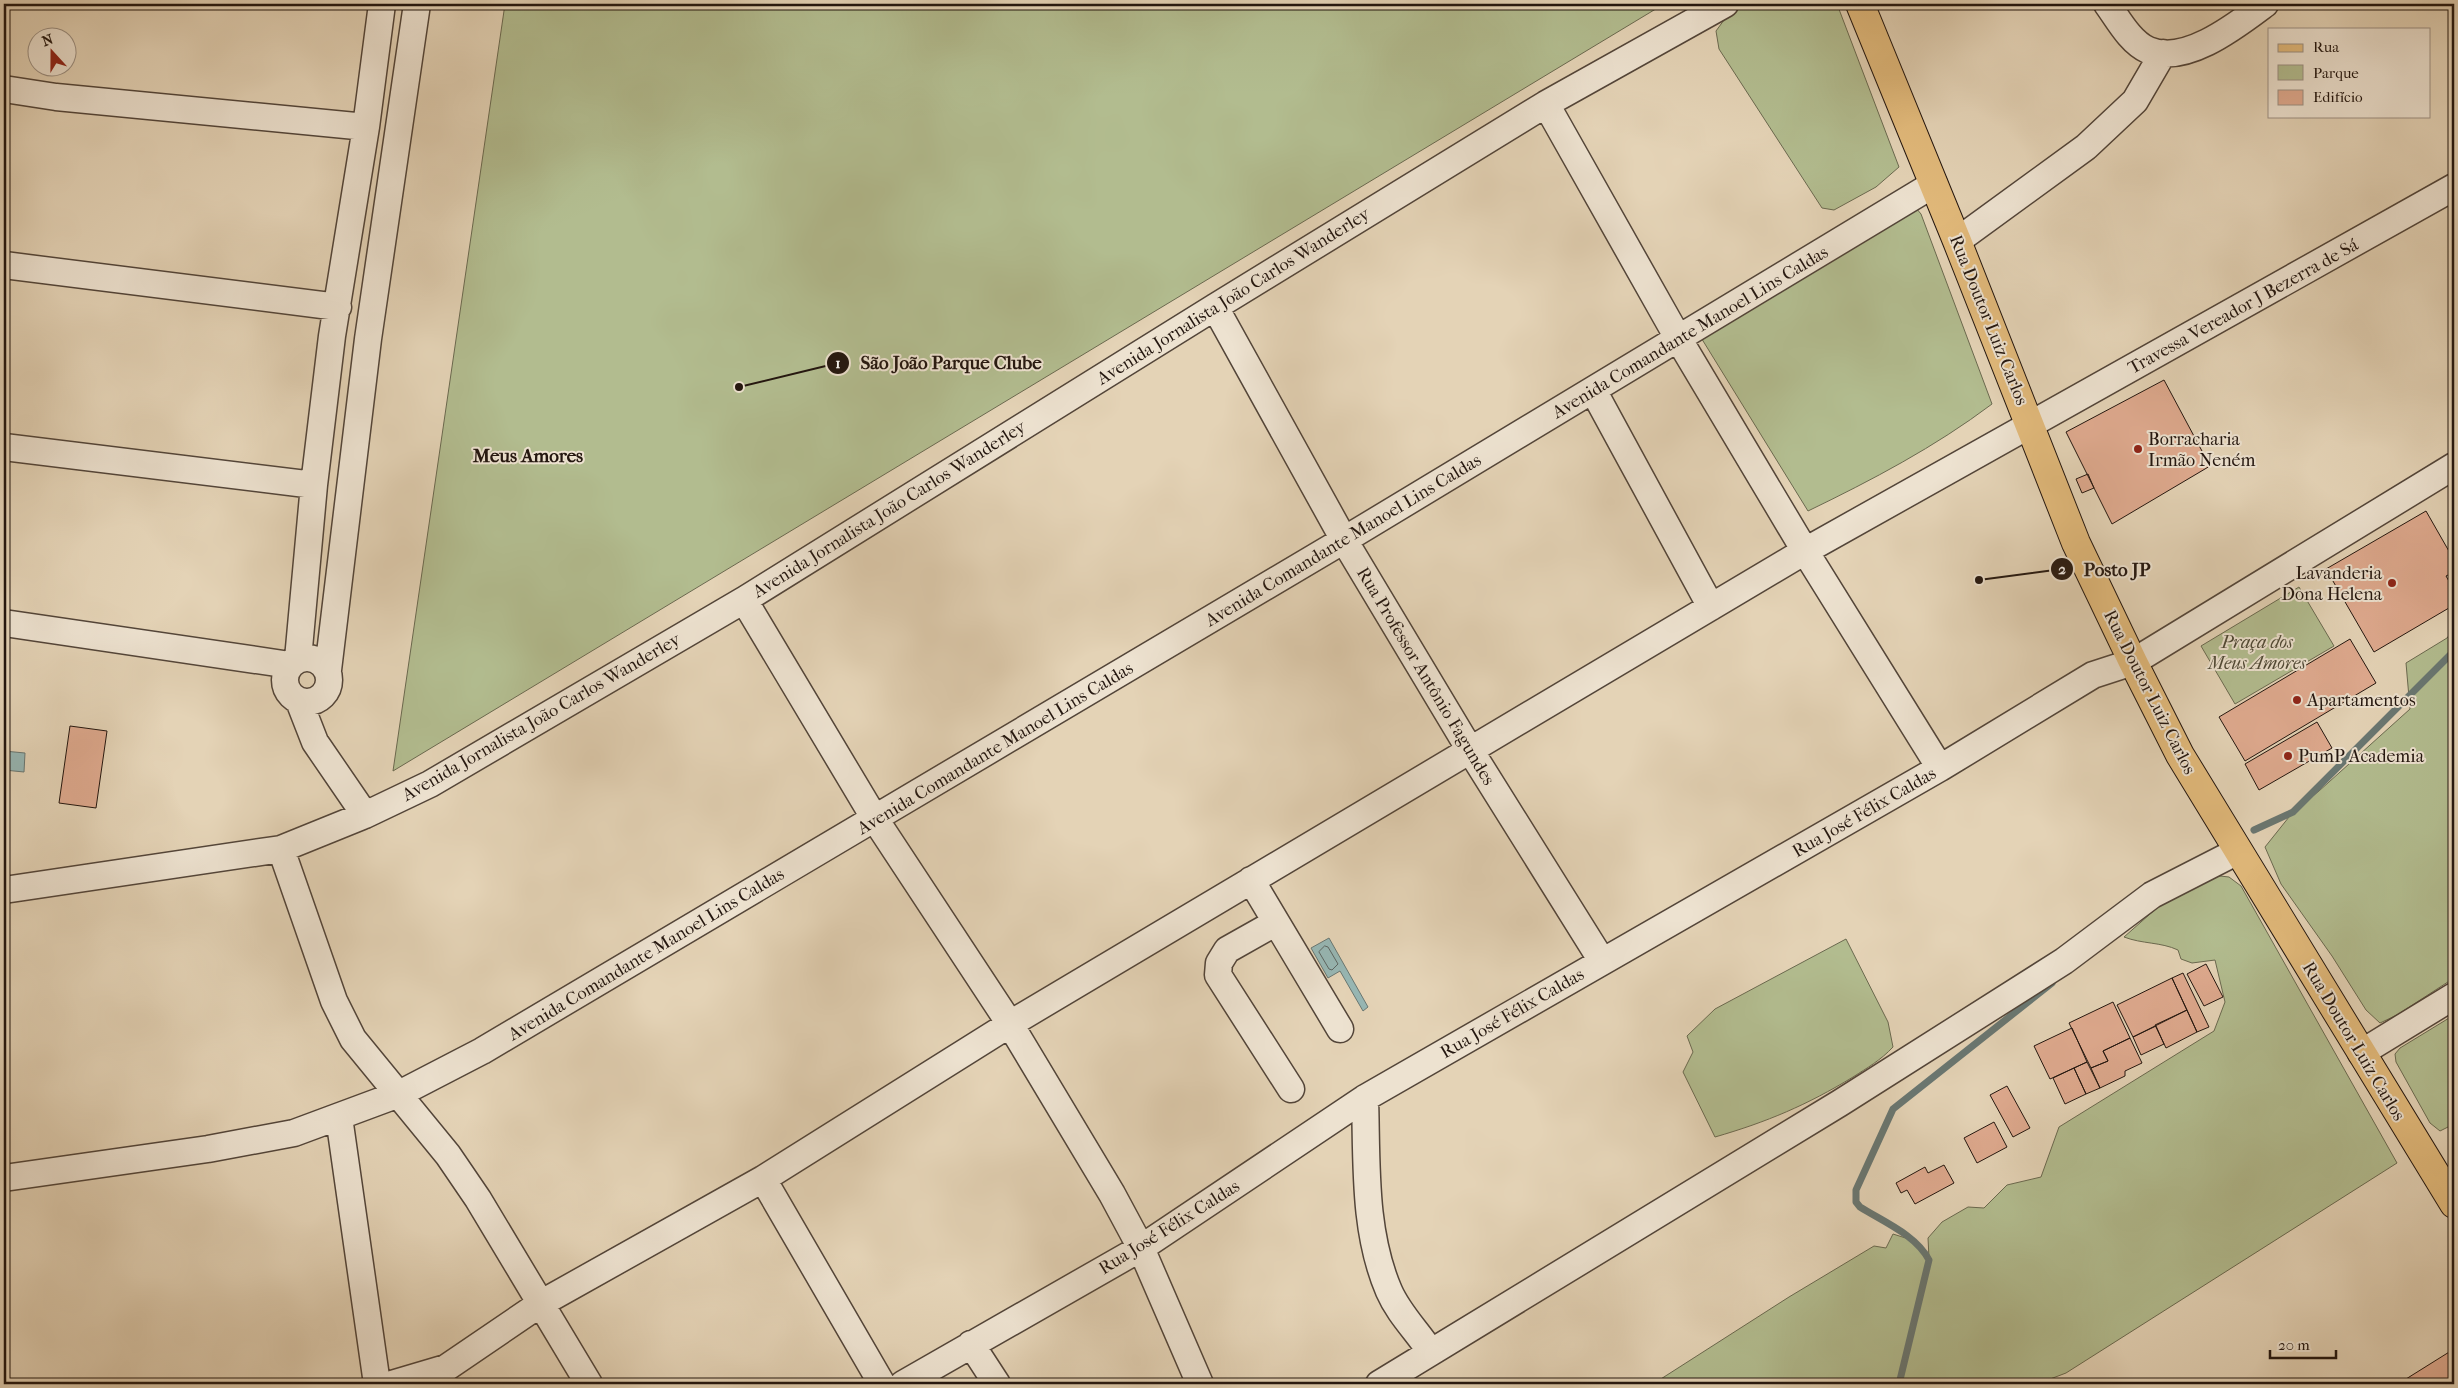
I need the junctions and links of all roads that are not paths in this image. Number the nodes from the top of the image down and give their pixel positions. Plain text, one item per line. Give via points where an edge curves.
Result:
1 (382, 4) edge
2 (417, 4) edge
3 (1725, 4) edge
4 (1860, 4) edge
5 (2107, 4) edge
6 (2265, 4) edge
7 (2163, 53) junction
8 (4, 89) edge
9 (1546, 104) junction
10 (366, 126) junction
11 (1934, 184) junction
12 (2454, 187) edge
13 (1957, 241) junction
14 (4, 265) edge
15 (342, 278) junction
16 (377, 287) junction
17 (1215, 306) junction
18 (338, 307) junction
19 (332, 336) junction
20 (1678, 338) junction
21 (368, 339) junction
22 (1593, 390) junction
23 (2031, 425) junction
24 (4, 447) edge
25 (2454, 466) edge
26 (314, 485) junction
27 (1344, 540) junction
28 (1805, 551) junction
29 (744, 600) junction
30 (1711, 607) junction
31 (4, 623) edge
32 (294, 662) junction
33 (2133, 662) junction
34 (328, 670) junction
35 (298, 701) junction
36 (1470, 750) junction
37 (1940, 768) junction
38 (366, 815) junction
39 (875, 819) junction
40 (281, 849) junction
41 (2238, 851) junction
42 (1251, 880) junction
43 (4, 890) edge
44 (1275, 923) junction
45 (1602, 961) junction
46 (2454, 996) edge
47 (1010, 1024) junction
48 (1340, 1029) dead end
49 (2361, 1054) junction
50 (1291, 1089) dead end
51 (399, 1094) junction
52 (1365, 1098) junction
53 (339, 1118) junction
54 (4, 1178) edge
55 (763, 1179) junction
56 (2450, 1189) edge
57 (1142, 1248) junction
58 (540, 1304) junction
59 (971, 1344) junction
60 (1430, 1351) junction
61 (377, 1384) edge
62 (392, 1384) edge
63 (590, 1384) edge
64 (882, 1384) edge
65 (903, 1384) edge
66 (997, 1384) edge
67 (1200, 1384) edge
68 (1379, 1384) edge

1 - 10 street
2 - 16 street
3 - 9 street, Avenida Jornalista João Carlos Wanderley
4 - 11 main road, Rua Doutor Luiz Carlos
5 - 7 street via 2127,33 2147,50
6 - 7 street via 2245,20 2203,44 2180,52
7 - 13 street via 2135,101 2086,147
8 - 10 street via 56,97
9 - 17 street, Avenida Jornalista João Carlos Wanderley
9 - 20 street
10 - 15 street
11 - 13 main road, Rua Doutor Luiz Carlos
11 - 20 street, Avenida Comandante Manoel Lins Caldas
12 - 23 street, Travessa Vereador J Bezerra de Sá
13 - 23 main road, Rua Doutor Luiz Carlos
14 - 18 street
15 - 16 street
15 - 18 street
16 - 21 street
17 - 27 street, Rua Professor Antônio Fagundes
17 - 29 street, Avenida Jornalista João Carlos Wanderley
18 - 19 street
19 - 21 street
19 - 26 street
20 - 22 street, Avenida Comandante Manoel Lins Caldas
20 - 28 street
21 - 34 street
22 - 27 street, Avenida Comandante Manoel Lins Caldas
22 - 30 street
23 - 28 street, Travessa Vereador J Bezerra de Sá
23 - 33 main road, Rua Doutor Luiz Carlos via 2076,542
24 - 26 street
25 - 33 street, Rua José Félix Caldas
26 - 32 street
27 - 36 street, Rua Professor Antônio Fagundes
27 - 39 street, Avenida Comandante Manoel Lins Caldas
28 - 30 street, Travessa Vereador J Bezerra de Sá
28 - 37 street
29 - 38 street, Avenida Jornalista João Carlos Wanderley via 430,784
29 - 39 street
30 - 36 street, Travessa Vereador J Bezerra de Sá
31 - 32 street
32 - 34 street via 315,659
32 - 35 street via 284,680 286,689
33 - 37 street, Rua José Félix Caldas via 2093,675
33 - 41 main road, Rua Doutor Luiz Carlos via 2180,755
34 - 35 street via 330,679 324,695 308,703
35 - 38 street via 314,742
36 - 42 street, Travessa Vereador J Bezerra de Sá
36 - 45 street, Rua Professor Antônio Fagundes
37 - 45 street, Rua José Félix Caldas
38 - 40 street, Avenida Jornalista João Carlos Wanderley
39 - 47 street
39 - 51 street, Avenida Comandante Manoel Lins Caldas via 482,1052
40 - 43 street, Avenida Jornalista João Carlos Wanderley
40 - 51 street via 334,1001 353,1039
41 - 49 main road, Rua Doutor Luiz Carlos
41 - 60 street via 2152,894 2064,961 1882,1077
42 - 44 street
42 - 47 street, Travessa Vereador J Bezerra de Sá
44 - 48 street
44 - 50 street via 1227,950 1219,963 1218,975
45 - 52 street, Rua José Félix Caldas
46 - 49 street
47 - 55 street, Travessa Vereador J Bezerra de Sá
47 - 57 street
49 - 56 main road, Rua Doutor Luiz Carlos
51 - 53 street, Avenida Comandante Manoel Lins Caldas
51 - 58 street via 473,1192
52 - 57 street, Rua José Félix Caldas
52 - 60 street via 1368,1203 1379,1265 1403,1316
53 - 54 street, Avenida Comandante Manoel Lins Caldas via 294,1132 208,1149
53 - 61 street
55 - 58 street, Travessa Vereador J Bezerra de Sá
55 - 64 street
57 - 59 street, Rua José Félix Caldas
57 - 67 street
58 - 62 street, Travessa Vereador J Bezerra de Sá via 446,1368
58 - 63 street
59 - 65 street, Rua José Félix Caldas
59 - 66 street
60 - 68 street

